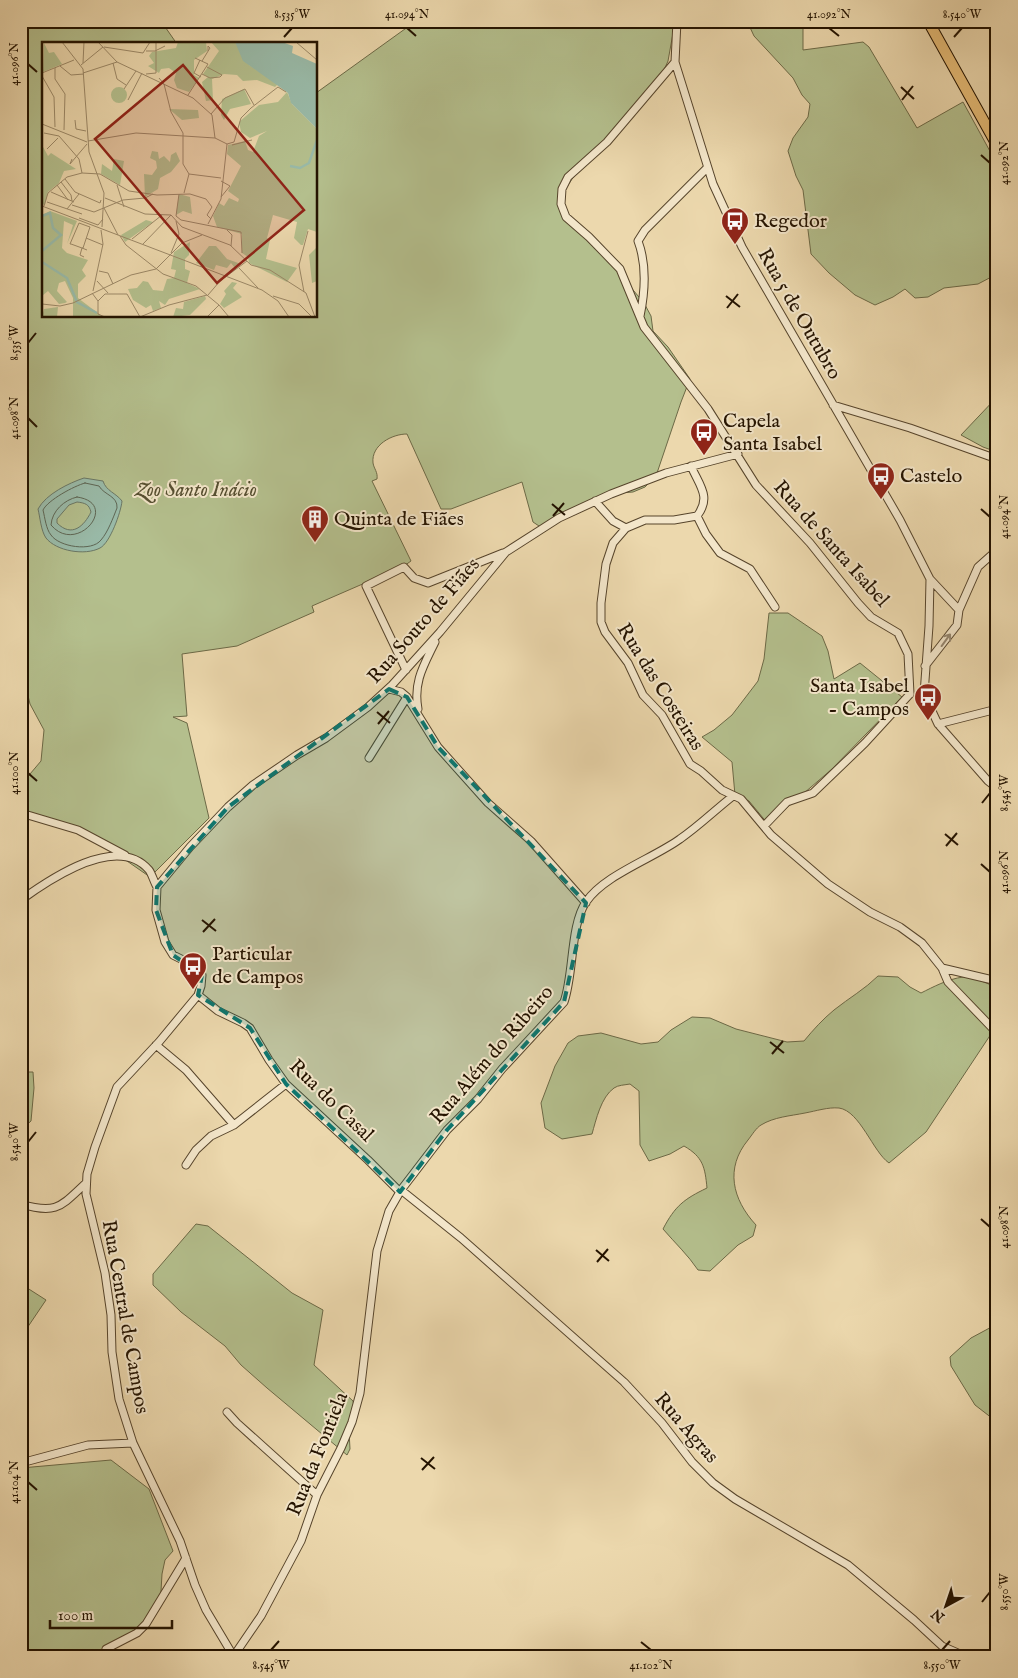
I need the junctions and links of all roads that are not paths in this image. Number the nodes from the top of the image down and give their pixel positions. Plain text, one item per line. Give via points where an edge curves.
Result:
1 (677, 21) edge
2 (928, 21) edge
3 (675, 62) junction
4 (997, 145) edge
5 (707, 168) junction
6 (640, 317) junction
7 (833, 405) junction
8 (738, 454) junction
9 (997, 459) edge
10 (691, 466) junction
11 (595, 501) junction
12 (697, 516) junction
13 (626, 528) junction
14 (997, 550) edge
15 (506, 552) junction
16 (930, 579) junction
17 (775, 607) dead end
18 (960, 610) junction
19 (440, 632) junction
20 (925, 666) junction
21 (406, 670) junction
22 (388, 689) junction
23 (910, 694) junction
24 (924, 694) junction
25 (407, 696) junction
26 (997, 709) edge
27 (419, 714) junction
28 (938, 724) junction
29 (369, 758) dead end
30 (985, 778) junction
31 (997, 780) edge
32 (997, 788) edge
33 (733, 796) junction
34 (21, 813) edge
35 (764, 826) junction
36 (136, 861) junction
37 (157, 887) junction
38 (21, 900) edge
39 (586, 903) junction
40 (942, 968) junction
41 (997, 981) edge
42 (198, 995) junction
43 (997, 1034) edge
44 (156, 1045) junction
45 (286, 1084) junction
46 (234, 1125) junction
47 (186, 1166) dead end
48 (86, 1183) junction
49 (400, 1191) junction
50 (21, 1204) edge
51 (227, 1412) dead end
52 (133, 1443) junction
53 (21, 1463) edge
54 (318, 1494) junction
55 (186, 1558) junction
56 (106, 1649) dead end
57 (233, 1656) edge
58 (967, 1657) edge

1 - 3 street, Rua 5 de Outubro
2 - 4 main road
3 - 5 street, Rua 5 de Outubro
3 - 6 street, Rua de Santa Isabel via 607,142 568,178 560,204 566,217 620,269
5 - 6 street via 638,241 643,253 644,272
5 - 7 street, Rua 5 de Outubro via 742,247
6 - 8 street, Rua de Santa Isabel via 644,327 708,409
7 - 9 street
7 - 16 street, Rua 5 de Outubro via 900,520
8 - 10 street, Rua Souto de Fiães
8 - 23 street, Rua de Santa Isabel via 756,485 810,543 858,603 871,617 898,632 908,654
10 - 11 street, Rua Souto de Fiães
10 - 12 street via 705,496 703,509
11 - 13 street via 613,521
11 - 15 street, Rua Souto de Fiães via 559,518
12 - 13 street via 645,520
12 - 17 street via 720,553 750,570
13 - 33 street, Rua das Costeiras via 613,544 606,564 601,622 628,663 643,695 662,715 690,764
14 - 18 street via 978,567
15 - 19 street, Rua Souto de Fiães
15 - 21 street via 428,583 414,578 404,567 366,586
16 - 18 street, Rua 5 de Outubro
16 - 20 street, Rua 5 de Outubro
20 -> 18 street via 956,625
19 - 21 street, Rua Souto de Fiães
19 - 27 street via 418,676 416,697
20 - 24 street, Rua 5 de Outubro
21 - 22 street, Rua Souto de Fiães
22 - 25 street
22 - 37 street, Rua Souto de Fiães via 326,738 253,784 190,847
23 - 24 street
23 - 35 street via 813,793 787,802
24 - 28 street, Rua 5 de Outubro
25 - 27 street
25 - 29 street
26 - 28 street
27 - 39 street via 438,747 464,777 488,803 531,840
28 - 30 street, Rua 5 de Outubro
30 - 31 street
30 - 32 street, Rua 5 de Outubro
33 - 35 street, Rua das Costeiras via 741,799
33 - 39 street, Rua Além do Ribeiro via 680,840 629,868 599,889
34 - 36 street via 78,830
35 - 40 street, Rua das Costeiras via 828,884 922,942
36 - 37 street via 149,870
36 - 38 street via 118,856 90,860 59,874
37 - 42 street via 156,910 165,942 173,955 191,964 202,975
39 - 49 street, Rua Além do Ribeiro via 579,919 564,1002 447,1130
40 - 41 street
40 - 43 street, Rua das Costeiras via 948,982
42 - 44 street, Rua Central de Campos
42 - 45 street, Rua do Casal via 218,1011 250,1028
44 - 46 street via 186,1070
44 - 48 street, Rua Central de Campos via 117,1087
45 - 46 street
45 - 49 street, Rua do Casal
46 - 47 street via 211,1136 196,1150
48 - 50 street via 58,1208 46,1210
48 - 52 street, Rua Central de Campos via 105,1273 119,1399
49 - 54 street, Rua da Fontiela via 389,1211 377,1251 358,1401 341,1448
49 - 58 street, Rua Agras via 460,1238 624,1382 713,1484 848,1565 942,1646
51 - 54 street
52 - 53 street via 88,1444
52 - 55 street, Rua Central de Campos via 165,1506
54 - 57 street, Rua da Fontiela via 286,1571 261,1616
55 - 56 street via 146,1624 137,1633
55 - 57 street, Rua Central de Campos via 206,1610

